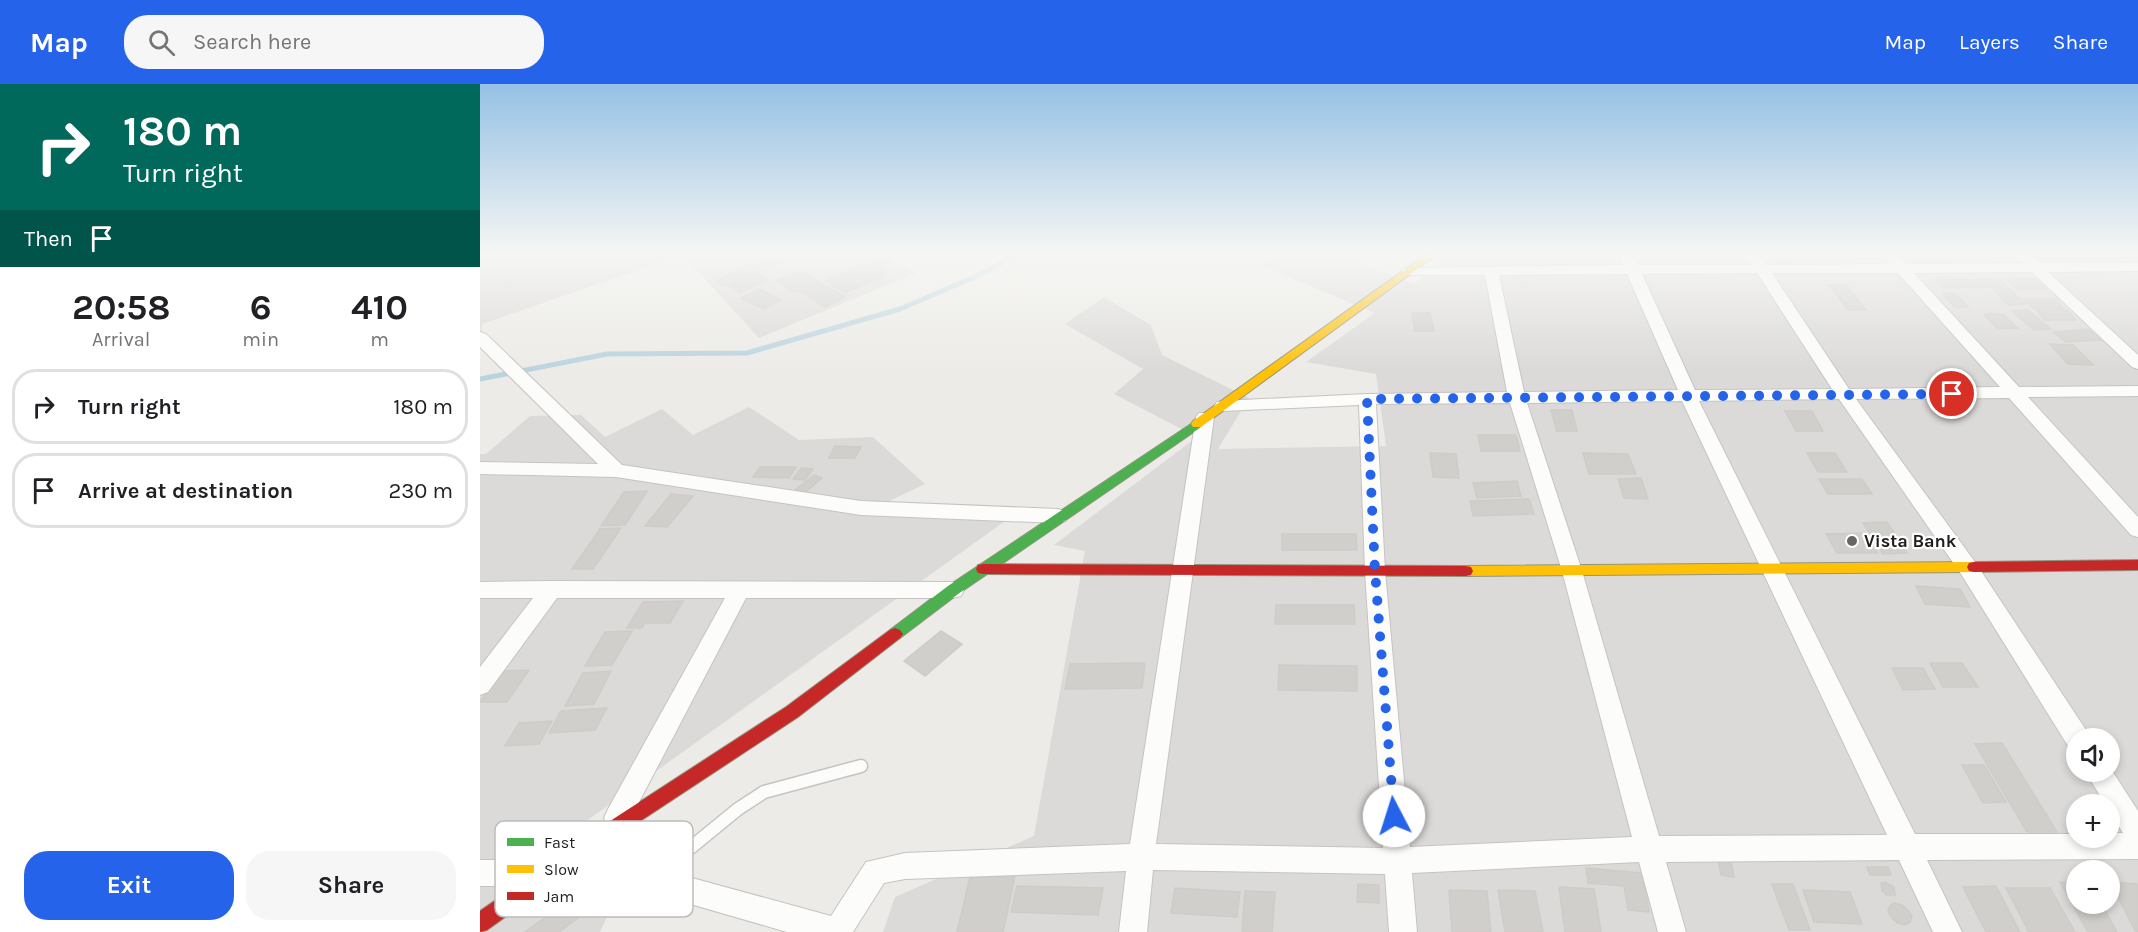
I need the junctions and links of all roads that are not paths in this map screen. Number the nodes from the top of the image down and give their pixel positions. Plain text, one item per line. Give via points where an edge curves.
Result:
1 (1377, 293) edge
2 (1495, 293) edge
3 (1643, 293) edge
4 (1777, 293) edge
5 (1924, 293) edge
6 (2062, 293) edge
7 (480, 337) edge
8 (2138, 364) edge
9 (2138, 391) edge
10 (2016, 393) junction
11 (1845, 396) junction
12 (1689, 397) junction
13 (1367, 399) junction
14 (1517, 399) junction
15 (1214, 412) junction
16 (480, 468) edge
17 (616, 471) junction
18 (1058, 516) junction
19 (2138, 530) edge
20 (2138, 565) edge
21 (1968, 568) junction
22 (983, 569) junction
23 (1183, 570) junction
24 (1773, 570) junction
25 (1375, 571) junction
26 (1572, 571) junction
27 (552, 589) junction
28 (480, 590) edge
29 (740, 590) junction
30 (953, 590) junction
31 (487, 667) edge
32 (480, 685) edge
33 (2071, 728) edge
34 (861, 766) dead end
35 (2105, 782) edge
36 (615, 821) edge
37 (625, 821) edge
38 (2138, 834) edge
39 (693, 846) edge
40 (1907, 846) junction
41 (2138, 846) edge
42 (1650, 849) junction
43 (1141, 857) junction
44 (1397, 861) junction
45 (693, 893) edge
46 (495, 912) edge
47 (480, 923) edge
48 (837, 932) edge
49 (1133, 932) edge
50 (1402, 932) edge
51 (1672, 932) edge
52 (1948, 932) edge

1 - 15 main road
2 - 14 street
3 - 12 street
4 - 11 street
5 - 10 street
6 - 8 street
7 - 17 street
9 - 10 street
10 - 11 street
10 - 19 street
11 - 12 street
11 - 21 street
12 - 14 street
12 - 24 street
13 - 14 street
13 - 15 street
13 - 25 street
14 - 26 street
15 - 18 main road
15 - 23 street
16 - 17 street
17 - 18 street via 861,508
18 - 22 main road
20 - 21 main road
21 - 24 main road
21 - 33 street
22 - 23 main road
22 - 30 main road
23 - 25 main road
23 - 43 street
24 - 26 main road
24 - 40 street
25 - 26 main road
25 - 44 street
26 - 42 street
27 - 28 street
27 - 29 street
27 - 31 street
29 - 30 street
29 - 36 street
30 - 37 main road via 792,712
31 - 32 street
34 - 39 lane via 764,792
35 - 38 street
40 - 41 street
40 - 42 street
40 - 52 street
42 - 44 street
42 - 51 street
43 - 44 street
43 - 48 street via 905,866 876,871
43 - 49 street
44 - 50 street
45 - 48 street
46 - 47 main road

